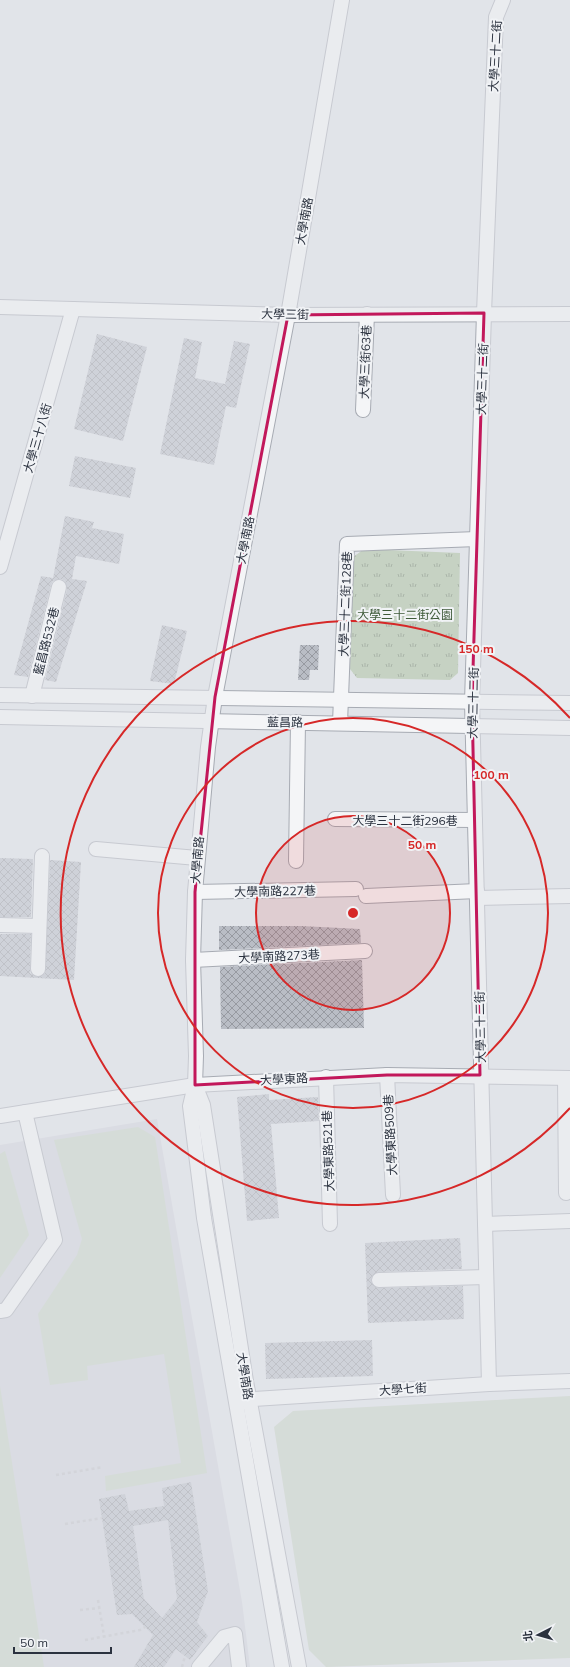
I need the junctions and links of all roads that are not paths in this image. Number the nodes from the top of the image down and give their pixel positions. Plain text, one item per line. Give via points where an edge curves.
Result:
1 (342, 0) edge
2 (503, 0) edge
3 (0, 307) edge
4 (73, 309) junction
5 (484, 313) junction
6 (367, 314) junction
7 (570, 314) edge
8 (288, 315) junction
9 (363, 410) dead end
10 (477, 539) junction
11 (0, 568) edge
12 (59, 587) dead end
13 (0, 695) edge
14 (32, 696) junction
15 (215, 697) junction
16 (342, 699) junction
17 (472, 702) junction
18 (570, 703) edge
19 (0, 717) edge
20 (212, 721) junction
21 (298, 722) junction
22 (340, 723) junction
23 (472, 726) junction
24 (570, 728) edge
25 (335, 819) dead end
26 (475, 820) junction
27 (96, 849) dead end
28 (42, 856) dead end
29 (197, 858) junction
30 (296, 861) dead end
31 (194, 892) junction
32 (477, 895) junction
33 (570, 896) edge
34 (0, 925) edge
35 (39, 926) junction
36 (365, 951) dead end
37 (193, 960) junction
38 (38, 970) dead end
39 (387, 1075) junction
40 (480, 1075) junction
41 (326, 1077) junction
42 (567, 1078) edge
43 (196, 1085) junction
44 (25, 1112) junction
45 (0, 1116) edge
46 (566, 1193) dead end
47 (393, 1195) dead end
48 (570, 1221) edge
49 (330, 1224) dead end
50 (485, 1224) junction
51 (486, 1277) junction
52 (379, 1280) dead end
53 (3, 1310) edge
54 (570, 1381) edge
55 (489, 1384) junction
56 (243, 1400) junction
57 (199, 1667) edge
58 (239, 1667) edge
59 (282, 1667) edge
60 (299, 1667) edge

1 - 8 street, 大學南路
2 - 5 street, 大學三十二街 via 496,17
3 - 4 street, 大學三街
4 - 8 street, 大學三街
4 - 11 street, 大學三十八街
5 - 6 street, 大學三街
5 - 7 street, 大學三街
5 - 10 street, 大學三十二街
6 - 8 street, 大學三街
6 - 9 street, 大學三街63巷
8 - 15 street, 大學南路
10 - 16 street, 大學三十二街128巷 via 347,544
10 - 17 street, 大學三十二街
12 - 14 street, 藍昌路532巷
13 - 14 street, 藍昌路
14 - 15 street, 藍昌路
15 - 16 street, 藍昌路
15 - 20 street, 大學南路
16 - 17 street, 藍昌路
16 - 22 street, 大學三十二街128巷
17 - 18 street, 藍昌路
17 - 23 street, 大學三十二街
19 - 20 street, 藍昌路
20 - 21 street, 藍昌路
20 - 29 street, 大學南路
21 - 22 street, 藍昌路
21 - 30 street
22 - 23 street, 藍昌路
23 - 24 street, 藍昌路
23 - 26 street, 大學三十二街
25 - 26 street, 大學三十二街296巷
26 - 32 street, 大學三十二街
27 - 29 street
28 - 35 street
29 - 31 street, 大學南路
31 - 32 street, 大學南路227巷
31 - 37 street, 大學南路
32 - 33 street, 大學南路227巷
32 - 40 street, 大學三十二街
34 - 35 street
35 - 38 street
36 - 37 street, 大學南路273巷
37 - 43 street, 大學南路
39 - 40 street, 大學東路
39 - 41 street, 大學東路
39 - 47 street, 大學東路509巷
40 - 42 street, 大學東路
40 - 50 street, 大學三十二街
41 - 43 street, 大學東路
41 - 49 street, 大學東路521巷
42 - 46 street
43 - 44 street, 大學東路
43 - 56 street, 大學南路 via 190,1106 204,1218
44 - 45 street, 大學東路
44 - 53 street via 55,1240
48 - 50 street
50 - 51 street, 大學三十二街
51 - 52 street
51 - 55 street, 大學三十二街
54 - 55 street, 大學七街
55 - 56 street, 大學七街
56 - 59 street, 大學南路
56 - 60 street, 大學南路
57 - 58 street via 224,1637 235,1634

